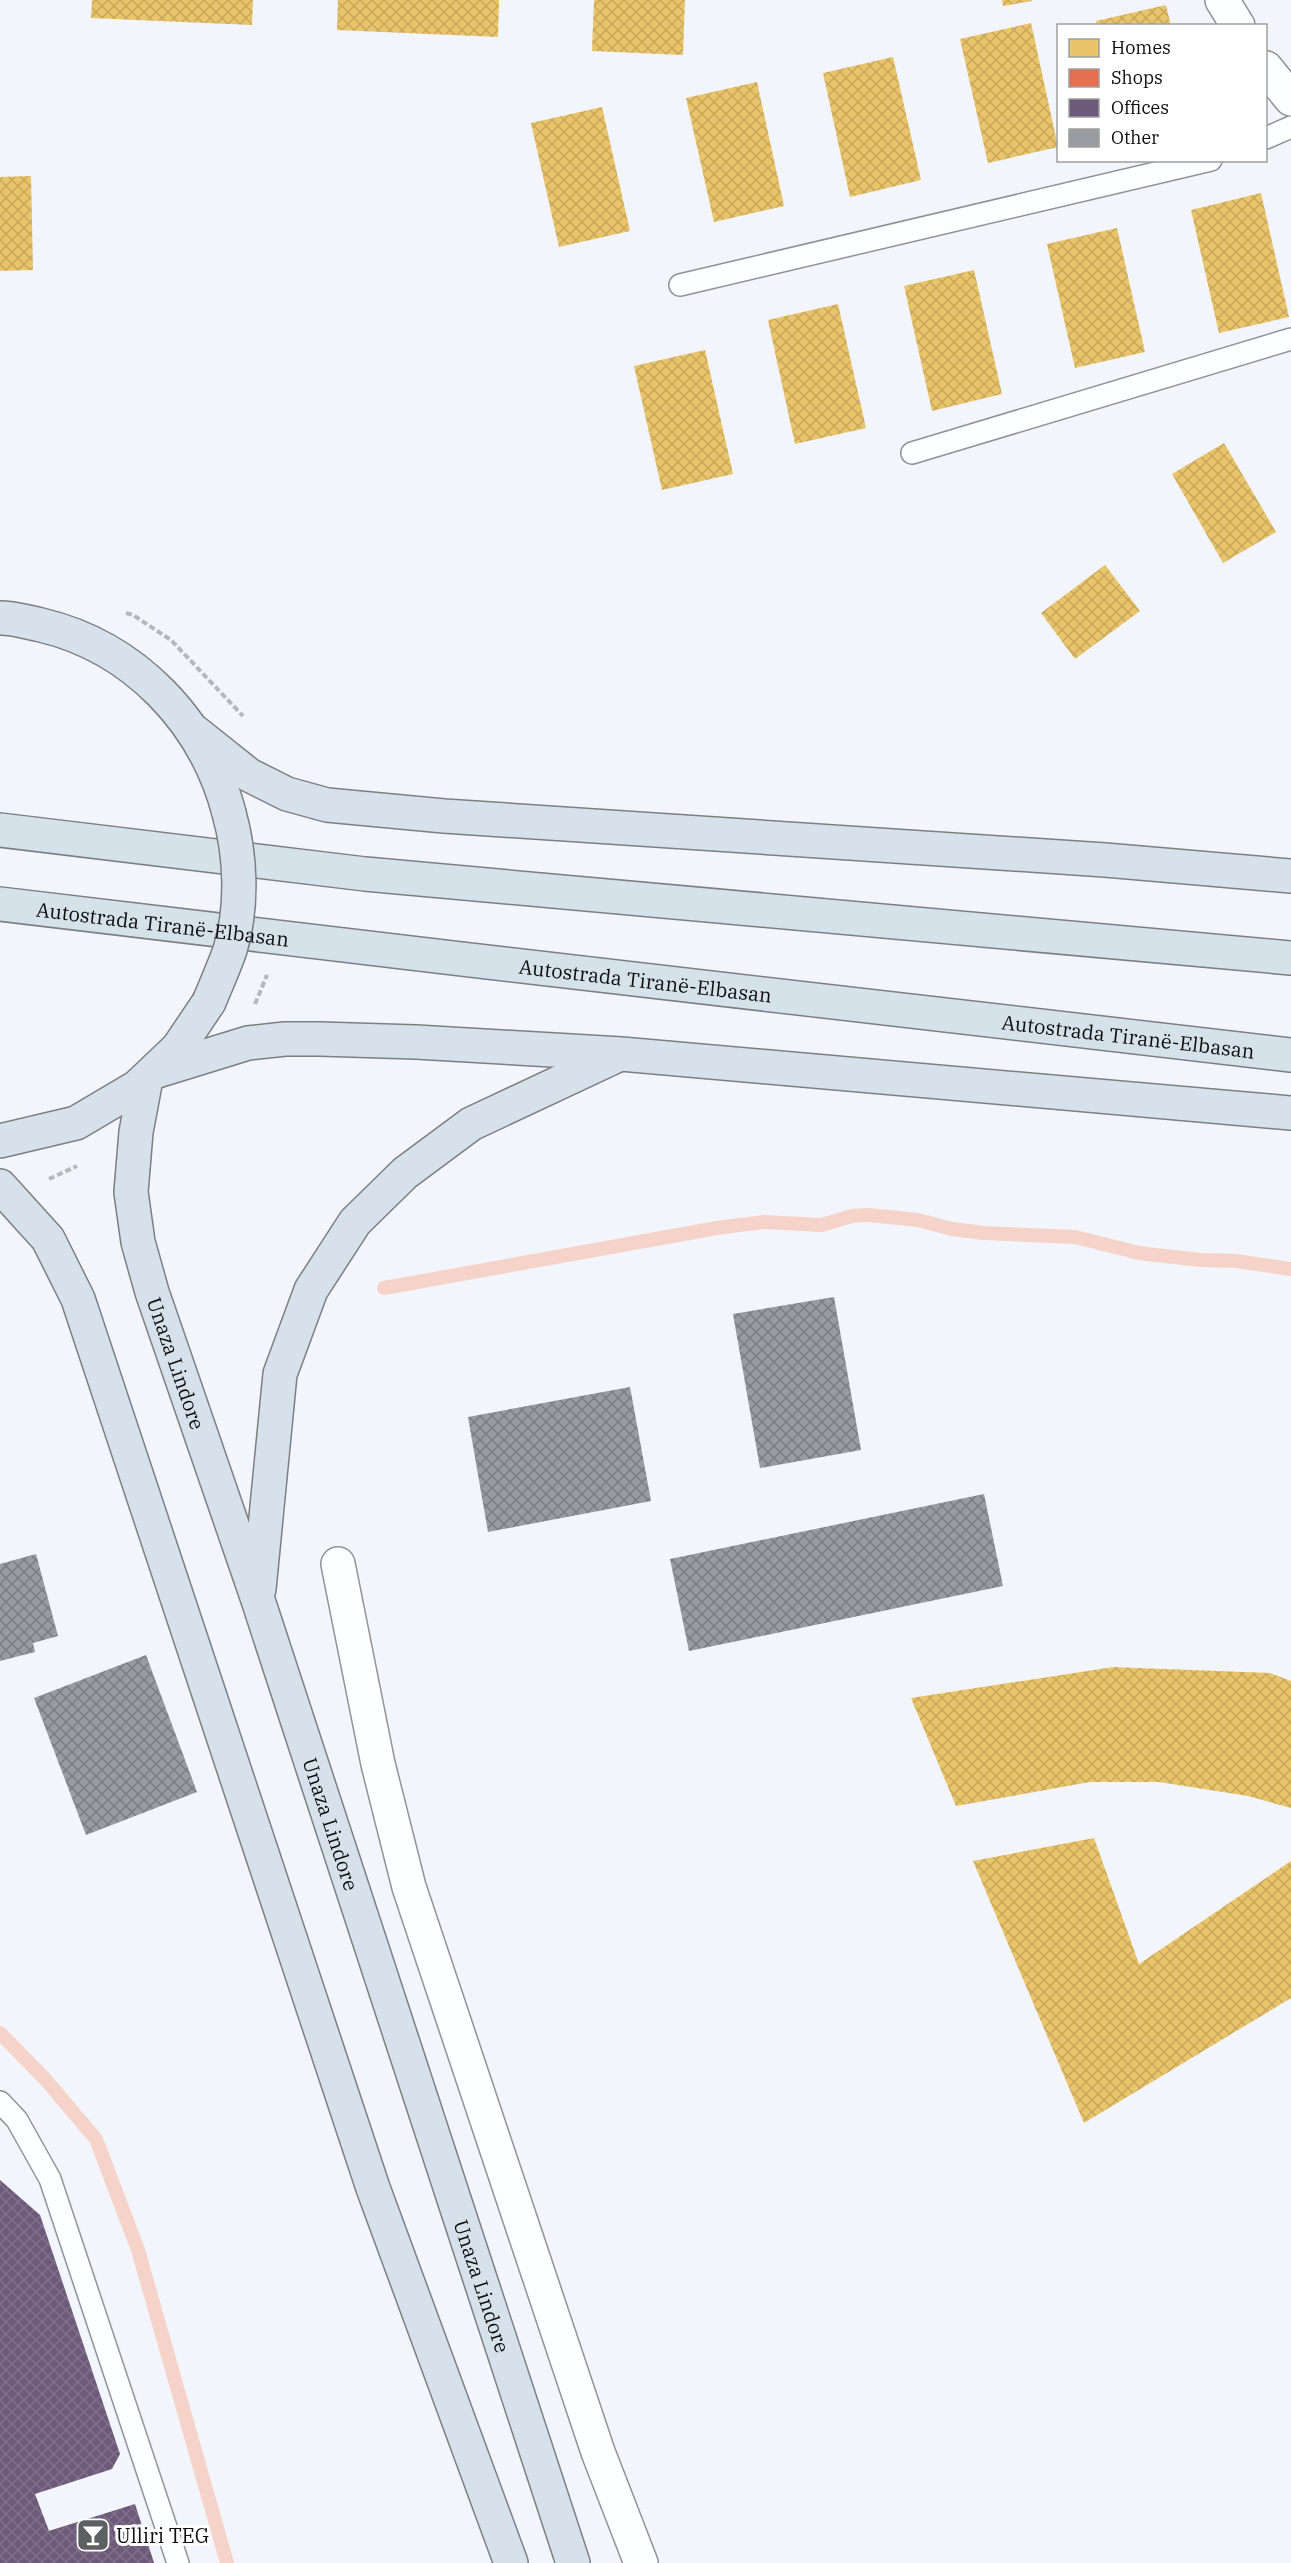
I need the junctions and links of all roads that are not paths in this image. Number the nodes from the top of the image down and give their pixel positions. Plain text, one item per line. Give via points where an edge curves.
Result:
1 (1222, 0) edge
2 (1237, 24) edge
3 (1267, 69) edge
4 (1291, 99) edge
5 (1291, 128) edge
6 (1267, 138) edge
7 (1203, 162) edge
8 (680, 285) dead end
9 (1291, 339) edge
10 (912, 453) dead end
11 (0, 618) edge
12 (195, 732) junction
13 (0, 830) edge
14 (1291, 876) edge
15 (0, 904) edge
16 (1291, 958) edge
17 (621, 1054) junction
18 (1291, 1055) edge
19 (150, 1075) junction
20 (1291, 1113) edge
21 (0, 1140) edge
22 (0, 1186) edge
23 (338, 1564) dead end
24 (258, 1600) junction
25 (0, 2103) edge
26 (178, 2563) edge
27 (512, 2563) edge
28 (573, 2563) edge
29 (642, 2563) edge

1 - 2 street
3 - 4 street
5 - 6 lane
7 - 8 lane
9 - 10 lane
11 - 12 highway via 64,631 114,654 159,689
12 - 14 highway via 249,775 287,794 327,805
12 - 19 highway, bridge via 221,782 236,837 239,893 230,949 209,1002 178,1048
13 - 16 highway via 365,874
15 - 18 highway, Autostrada Tiranë-Elbasan
17 - 19 highway via 285,1039 248,1043
17 - 20 highway
17 - 24 highway via 471,1124 405,1173 355,1222 310,1290 280,1374
19 - 21 highway via 137,1088 76,1123
19 - 24 highway, Unaza Lindore via 136,1132 131,1192 138,1242
22 - 27 highway via 48,1239 78,1299 373,2188
23 - 29 street via 378,1764 409,1887 598,2452
24 - 28 highway, Unaza Lindore
25 - 26 lane via 18,2120 50,2179

